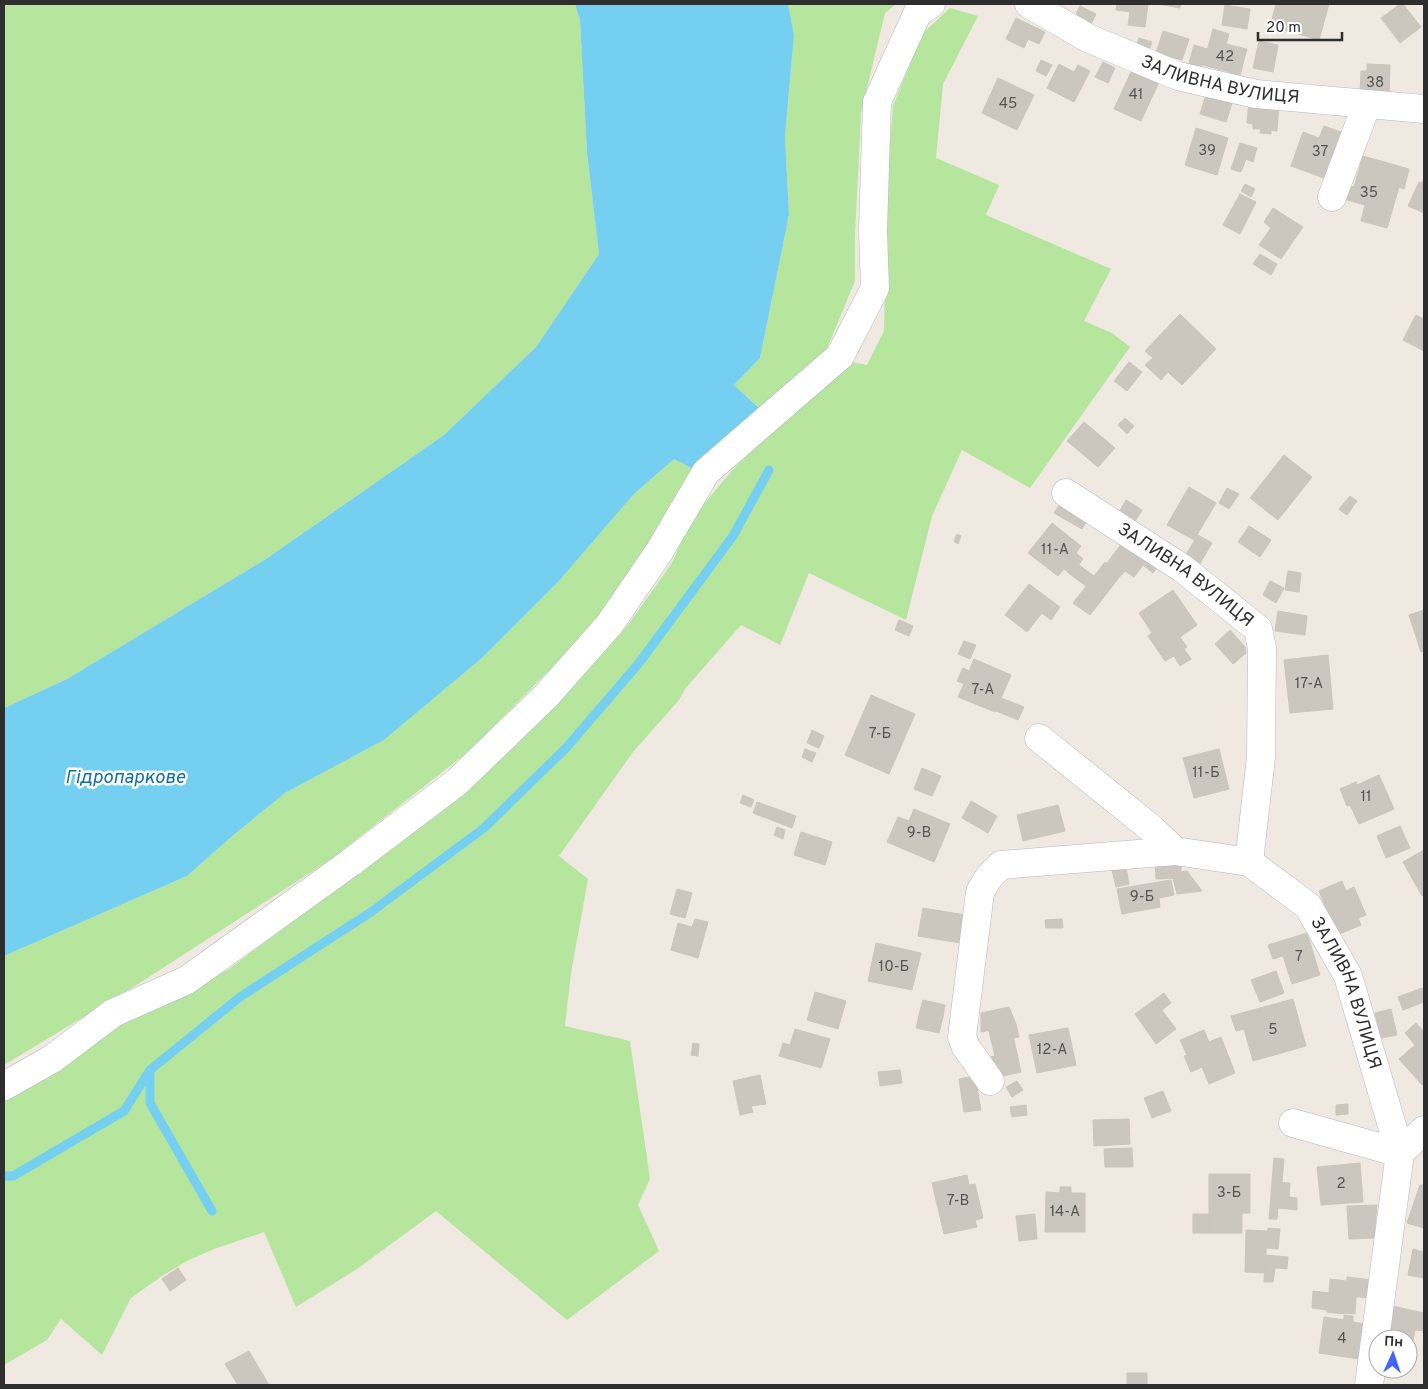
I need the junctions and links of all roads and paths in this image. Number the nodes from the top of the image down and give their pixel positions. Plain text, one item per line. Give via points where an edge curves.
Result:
1 (931, 4) edge
2 (1029, 4) edge
3 (1367, 104) junction
4 (1424, 110) edge
5 (1332, 197) dead end
6 (1066, 493) dead end
7 (1039, 738) dead end
8 (1174, 851) junction
9 (1249, 862) junction
10 (990, 1081) dead end
11 (4, 1086) edge
12 (1293, 1123) dead end
13 (1424, 1130) edge
14 (1400, 1153) junction
15 (1370, 1385) edge

1 - 11 street via 918,12 877,102 874,288 840,356 706,472 659,552 609,625 546,696 457,782 187,980 113,1014 52,1059
2 - 3 street, ЗАЛИВНА ВУЛИЦЯ via 1088,38 1178,76 1256,94
3 - 4 street, ЗАЛИВНА ВУЛИЦЯ
3 - 5 street
6 - 9 street, ЗАЛИВНА ВУЛИЦЯ via 1182,568 1258,629 1262,648 1261,757
7 - 8 street via 1152,829
8 - 9 street, ЗАЛИВНА ВУЛИЦЯ
8 - 10 street, ЗАЛИВНА ВУЛИЦЯ via 1001,865 989,877 980,892 962,1038
9 - 14 street, ЗАЛИВНА ВУЛИЦЯ via 1308,906 1348,976
12 - 14 street
13 - 14 street
14 - 15 street, ЗАЛИВНА ВУЛИЦЯ

